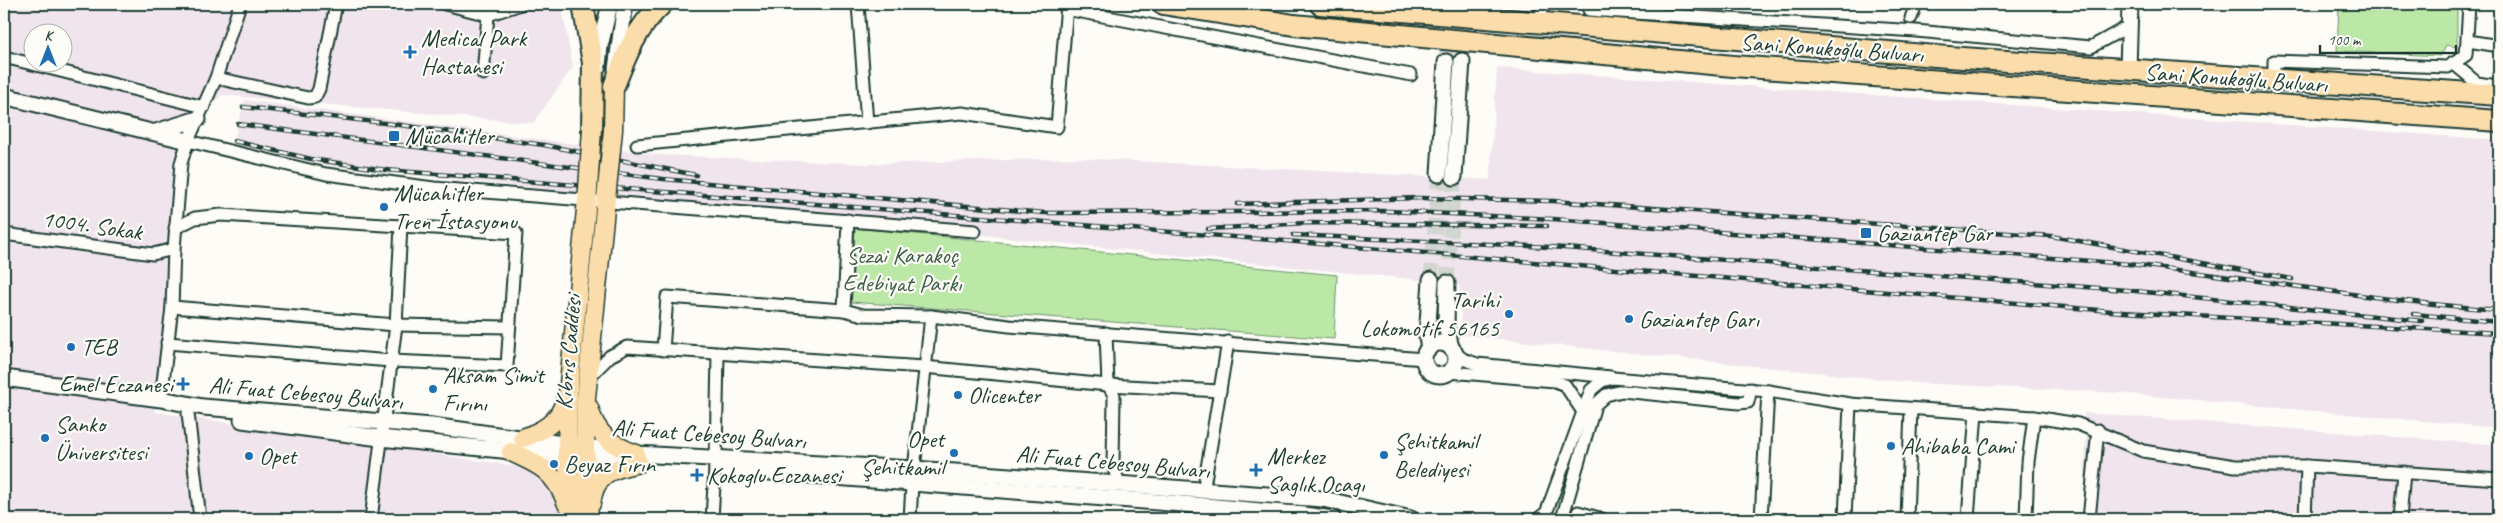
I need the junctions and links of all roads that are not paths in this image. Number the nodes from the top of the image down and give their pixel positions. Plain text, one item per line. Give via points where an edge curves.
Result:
1 (240, 4) edge
2 (336, 4) edge
3 (445, 4) edge
4 (521, 4) edge
5 (610, 4) edge
6 (625, 4) edge
7 (662, 4) edge
8 (858, 4) edge
9 (1163, 4) edge
10 (1320, 4) edge
11 (1916, 4) edge
12 (2130, 4) edge
13 (2469, 4) edge
14 (581, 6) edge
15 (1066, 6) edge
16 (1589, 10) dead end
17 (1542, 13) edge
18 (488, 15) junction
19 (1911, 18) dead end
20 (2129, 26) junction
21 (2468, 41) junction
22 (2499, 46) edge
23 (4, 57) edge
24 (1462, 61) tunnel mouth
25 (1446, 62) tunnel mouth
26 (2453, 63) junction
27 (2128, 69) junction
28 (483, 74) dead end
29 (1411, 75) dead end
30 (216, 78) junction
31 (2274, 79) junction
32 (614, 86) junction
33 (2499, 86) edge
34 (2499, 94) edge
35 (4, 96) edge
36 (201, 113) junction
37 (2499, 121) edge
38 (867, 123) junction
39 (592, 129) junction
40 (156, 132) junction
41 (188, 141) junction
42 (637, 145) dead end
43 (1439, 174) tunnel mouth
44 (1454, 177) tunnel mouth
45 (588, 194) junction
46 (606, 195) junction
47 (848, 220) junction
48 (401, 226) junction
49 (175, 228) junction
50 (975, 231) dead end
51 (4, 234) edge
52 (174, 249) junction
53 (1431, 280) tunnel mouth
54 (1447, 283) tunnel mouth
55 (172, 307) junction
56 (844, 310) junction
57 (931, 316) junction
58 (396, 325) junction
59 (508, 327) junction
60 (1106, 333) junction
61 (1228, 342) junction
62 (167, 343) junction
63 (663, 350) junction
64 (1453, 350) junction
65 (1427, 353) junction
66 (718, 354) junction
67 (390, 361) junction
68 (924, 367) junction
69 (1449, 372) junction
70 (588, 377) junction
71 (4, 378) edge
72 (1613, 378) junction
73 (1108, 384) junction
74 (4, 387) edge
75 (1751, 389) junction
76 (1220, 391) junction
77 (1768, 391) junction
78 (568, 394) junction
79 (586, 398) junction
80 (161, 399) junction
81 (1850, 404) junction
82 (1910, 409) junction
83 (1583, 412) junction
84 (1976, 412) junction
85 (188, 413) junction
86 (2034, 417) junction
87 (381, 430) junction
88 (2098, 430) junction
89 (523, 438) junction
90 (566, 451) junction
91 (512, 452) junction
92 (585, 453) junction
93 (637, 458) junction
94 (715, 463) junction
95 (2307, 466) junction
96 (914, 469) junction
97 (2404, 472) junction
98 (2499, 479) edge
99 (1119, 484) junction
100 (912, 485) junction
101 (1202, 506) edge
102 (1578, 512) dead end
103 (1316, 518) edge
104 (1543, 518) edge
105 (200, 519) edge
106 (371, 519) edge
107 (573, 519) edge
108 (589, 519) edge
109 (712, 519) edge
110 (910, 519) edge
111 (1333, 519) edge
112 (1412, 519) edge
113 (1562, 519) edge
114 (1602, 519) edge
115 (1761, 519) edge
116 (1845, 519) edge
117 (1907, 519) edge
118 (1968, 519) edge
119 (2026, 519) edge
120 (2089, 519) edge
121 (2305, 519) edge
122 (2400, 519) edge

1 - 30 street
2 - 30 street via 314,97
3 - 18 street
4 - 18 street
5 - 39 street via 600,46
6 - 32 street
7 - 32 highway via 650,14 630,44
8 - 38 street
9 - 37 highway, Sani Konukoğlu Bulvarı via 1294,25 1733,66
10 - 17 highway, Sani Konukoğlu Bulvarı
11 - 19 street
12 - 20 street
13 - 21 street
14 - 39 highway via 593,63
15 - 29 street
15 - 38 street via 1057,127 962,113
16 - 20 street via 1916,31 2091,47
17 - 27 highway, Sani Konukoğlu Bulvarı via 1948,57
18 - 28 street
20 - 27 street
21 - 22 street
21 - 26 street via 2466,55
23 - 36 street
24 - 44 street
25 - 43 street
26 - 31 street via 2448,67 2274,61
26 - 33 street via 2477,83
27 - 31 highway, Sani Konukoğlu Bulvarı
30 - 36 street
31 - 34 highway, Sani Konukoğlu Bulvarı
32 - 46 main road, Kıbrıs Caddesi, bridge
35 - 40 street
36 - 40 street
36 - 41 street
38 - 42 street
39 - 45 main road, bridge
40 - 41 street
41 - 45 street via 326,174 434,188
41 - 49 street via 178,180
45 - 46 street
45 - 78 main road
46 - 47 street
46 - 70 main road, Kıbrıs Caddesi
47 - 50 street
47 - 56 street
48 - 49 street via 221,215 195,218
48 - 58 street
48 - 59 street via 516,233
49 - 52 street
51 - 52 street, 1004. Sokak via 153,254
52 - 55 street
53 - 65 street
54 - 64 street via 1446,325
55 - 58 street
55 - 62 street
56 - 57 street via 863,314
56 - 63 street via 667,297
57 - 60 street
57 - 68 street
58 - 59 street
58 - 67 street
59 - 67 street via 508,366
60 - 61 street
60 - 73 street
61 - 65 street
61 - 76 street
62 - 67 street
62 - 80 street
63 - 66 street
63 - 70 street via 627,347 610,356
64 - 65 street via 1438,343
64 - 69 street via 1456,364
64 - 72 street via 1463,359 1477,364
65 - 69 street via 1426,367 1434,374
66 - 68 street
66 - 94 street
67 - 87 street
68 - 73 street
68 - 96 street
69 - 83 street via 1555,381 1565,385
70 - 79 main road, Kıbrıs Caddesi
71 - 80 street, Ali Fuat Cebesoy Bulvarı
72 - 75 street
72 - 83 street via 1602,381 1592,390
73 - 76 street
73 - 99 street via 1114,394 1113,466
74 - 85 street
75 - 77 street
75 - 113 street via 1748,402 1739,403 1622,391 1606,395 1595,406
76 - 101 street
77 - 81 street
77 - 115 street
78 - 89 main road via 556,419 539,433
78 - 90 main road
79 - 92 main road, Kıbrıs Caddesi
79 - 93 main road via 598,431 607,441
80 - 87 street, Ali Fuat Cebesoy Bulvarı
81 - 82 street
81 - 116 street
82 - 84 street
82 - 117 street
83 - 104 street
84 - 86 street
84 - 118 street
85 - 87 street
85 - 105 street
86 - 88 street
86 - 119 street
87 - 89 street, Ali Fuat Cebesoy Bulvarı via 432,426
87 - 91 street
87 - 106 street
88 - 95 street via 2143,451 2189,460 2235,466
88 - 120 street
89 - 90 street, Ali Fuat Cebesoy Bulvarı
90 - 91 street
90 - 92 street, Ali Fuat Cebesoy Bulvarı
90 - 107 main road
91 - 107 main road via 549,472 560,485
92 - 93 street, Ali Fuat Cebesoy Bulvarı
92 - 108 main road, Kıbrıs Caddesi
93 - 94 street, Ali Fuat Cebesoy Bulvarı
93 - 108 main road via 604,474 596,486
94 - 96 street, Ali Fuat Cebesoy Bulvarı
94 - 100 street
94 - 109 street
95 - 97 street
95 - 121 street
96 - 99 street, Ali Fuat Cebesoy Bulvarı
97 - 98 street
97 - 122 street
99 - 101 street, Ali Fuat Cebesoy Bulvarı
100 - 101 street
100 - 110 street
101 - 103 street
101 - 112 street, Ali Fuat Cebesoy Bulvarı via 1323,499
102 - 114 street
103 - 111 street

